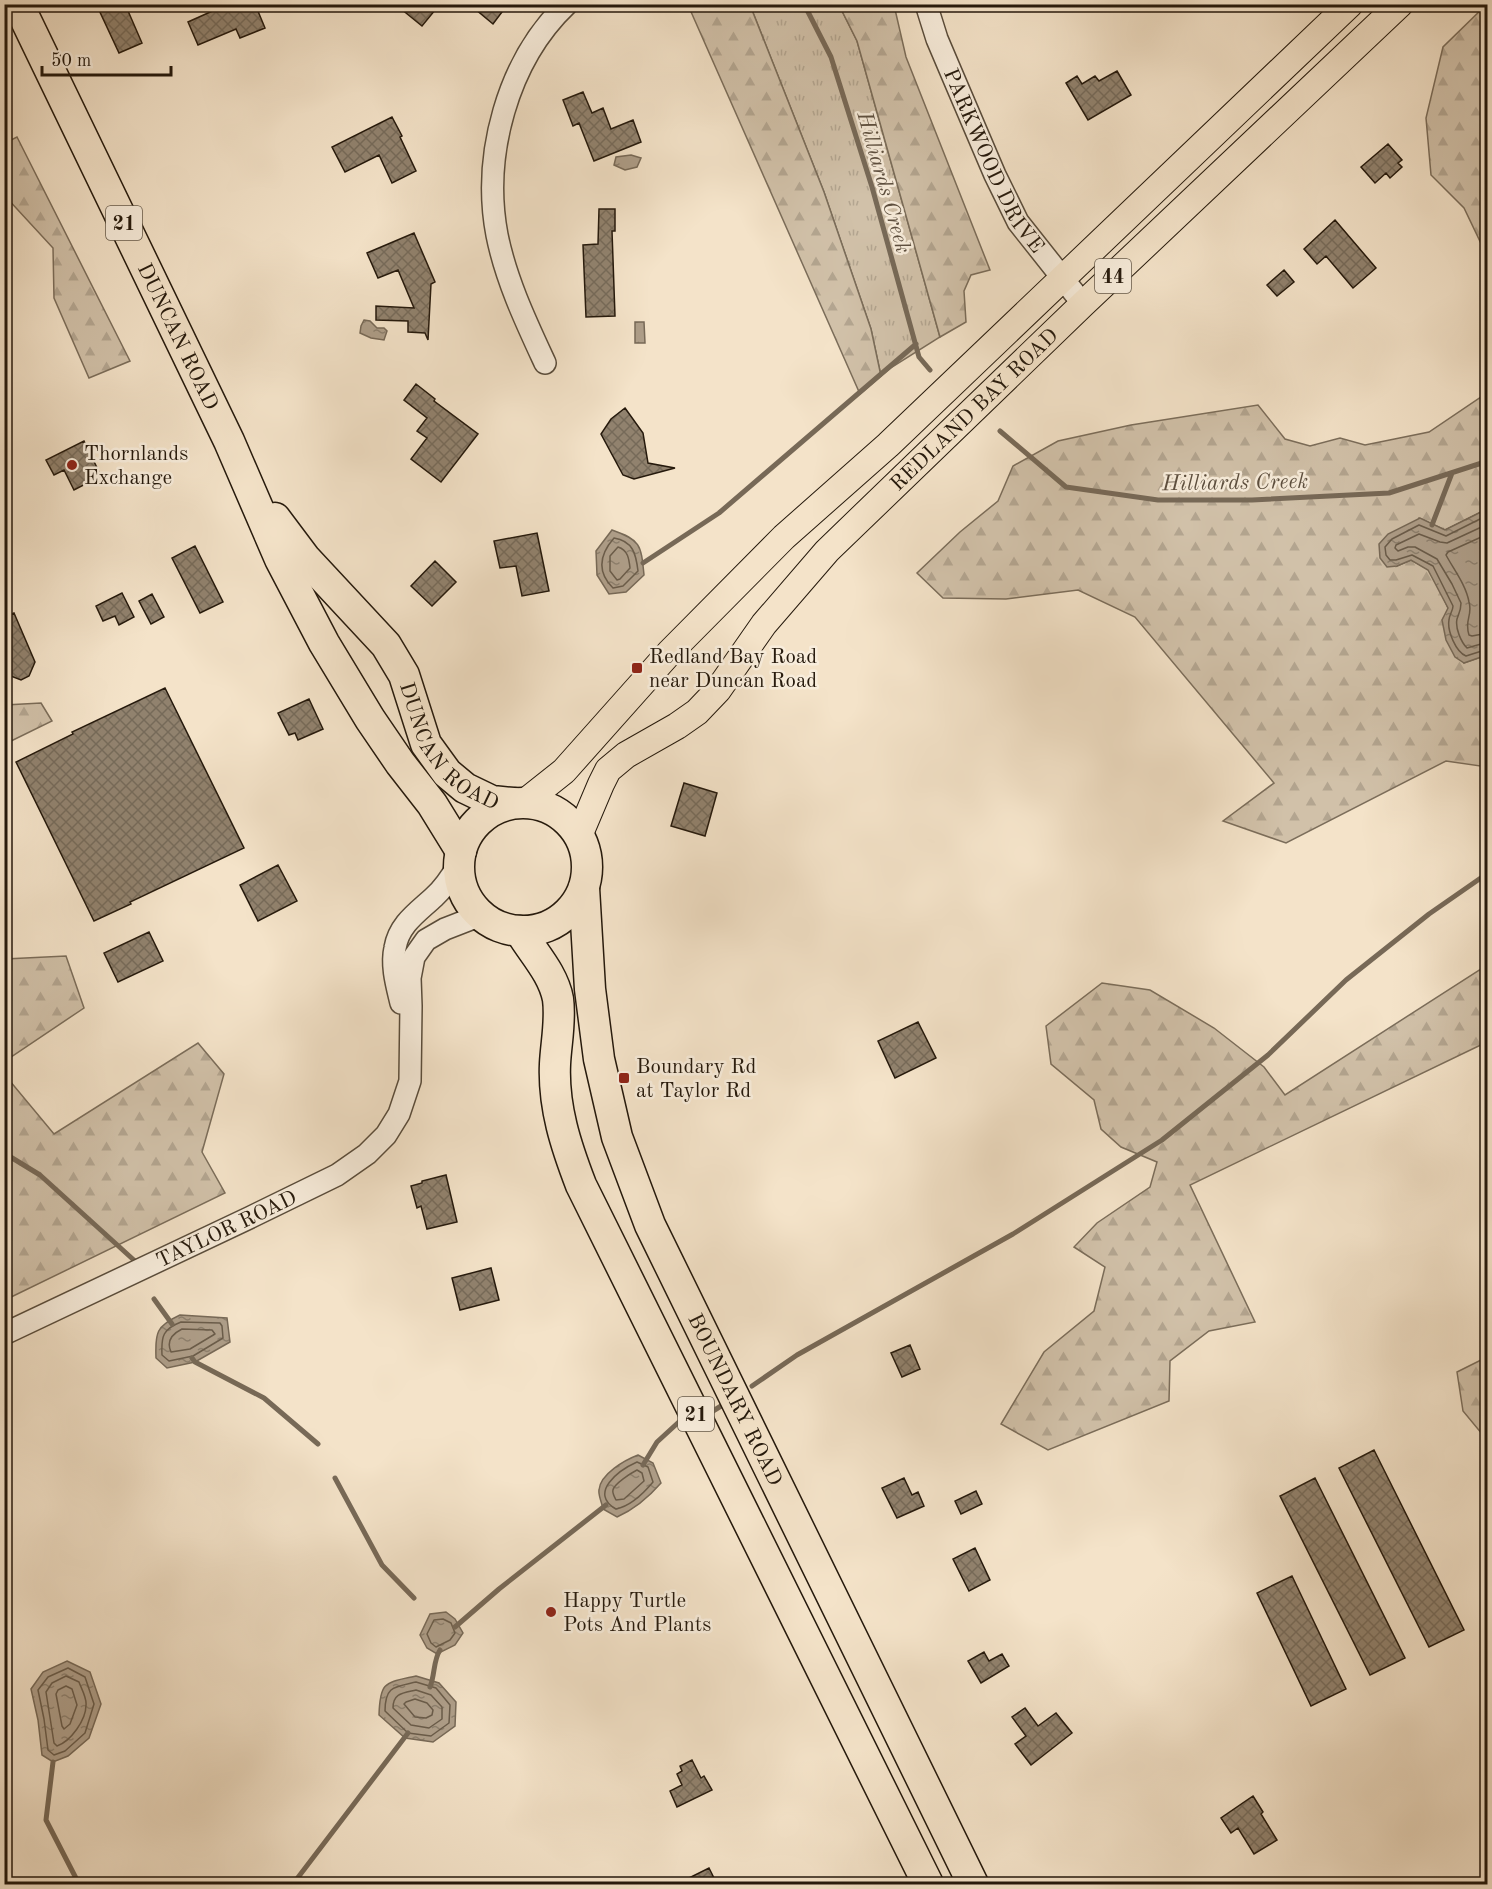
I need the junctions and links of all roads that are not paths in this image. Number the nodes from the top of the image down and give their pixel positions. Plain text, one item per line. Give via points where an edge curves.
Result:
1 (18, 4) edge
2 (567, 4) edge
3 (926, 4) edge
4 (1350, 4) edge
5 (1400, 4) edge
6 (1063, 279) junction
7 (1083, 304) junction
8 (545, 363) dead end
9 (229, 441) junction
10 (519, 803) junction
11 (579, 836) junction
12 (460, 857) junction
13 (584, 888) junction
14 (481, 915) junction
15 (520, 931) junction
16 (410, 1081) junction
17 (4, 1334) edge
18 (928, 1884) edge
19 (973, 1884) edge

1 - 9 highway, DUNCAN ROAD / 21
2 - 8 street via 530,52 511,92 503,112 493,184 497,235 513,292
3 - 6 street, PARKWOOD DRIVE via 937,39 1018,222
4 - 6 main road, REDLAND BAY ROAD / 44
5 - 7 main road, REDLAND BAY ROAD / 44
6 - 7 street, PARKWOOD DRIVE
6 - 10 main road, REDLAND BAY ROAD / 44 via 888,445 784,537 670,652 564,771
7 - 11 main road, REDLAND BAY ROAD / 44 via 827,551 764,624 718,690 697,712 608,770
9 - 10 highway, DUNCAN ROAD / 21 via 265,506 398,664 426,744 447,773 465,788 492,801
9 - 12 highway, DUNCAN ROAD / 21 via 280,559 324,644 370,719 432,804
10 - 11 highway, 21 via 542,805 556,812 570,822
10 - 12 highway via 495,808 480,819 468,833
11 - 13 highway, 21 via 586,853
12 - 14 highway, 21 via 461,883
12 - 16 street, TAYLOR ROAD via 447,884 409,919 395,948 394,969 405,1022
13 - 15 highway, 21 via 566,915 552,924
13 - 19 highway, BOUNDARY ROAD / 21 via 599,1059 617,1137 650,1225
14 - 15 highway, 21
14 - 16 street, TAYLOR ROAD via 426,940 414,957 410,978
15 - 18 highway, BOUNDARY ROAD / 21 via 545,967 558,998 555,1091 559,1119 581,1185
16 - 17 street, TAYLOR ROAD via 399,1114 386,1135 337,1175

